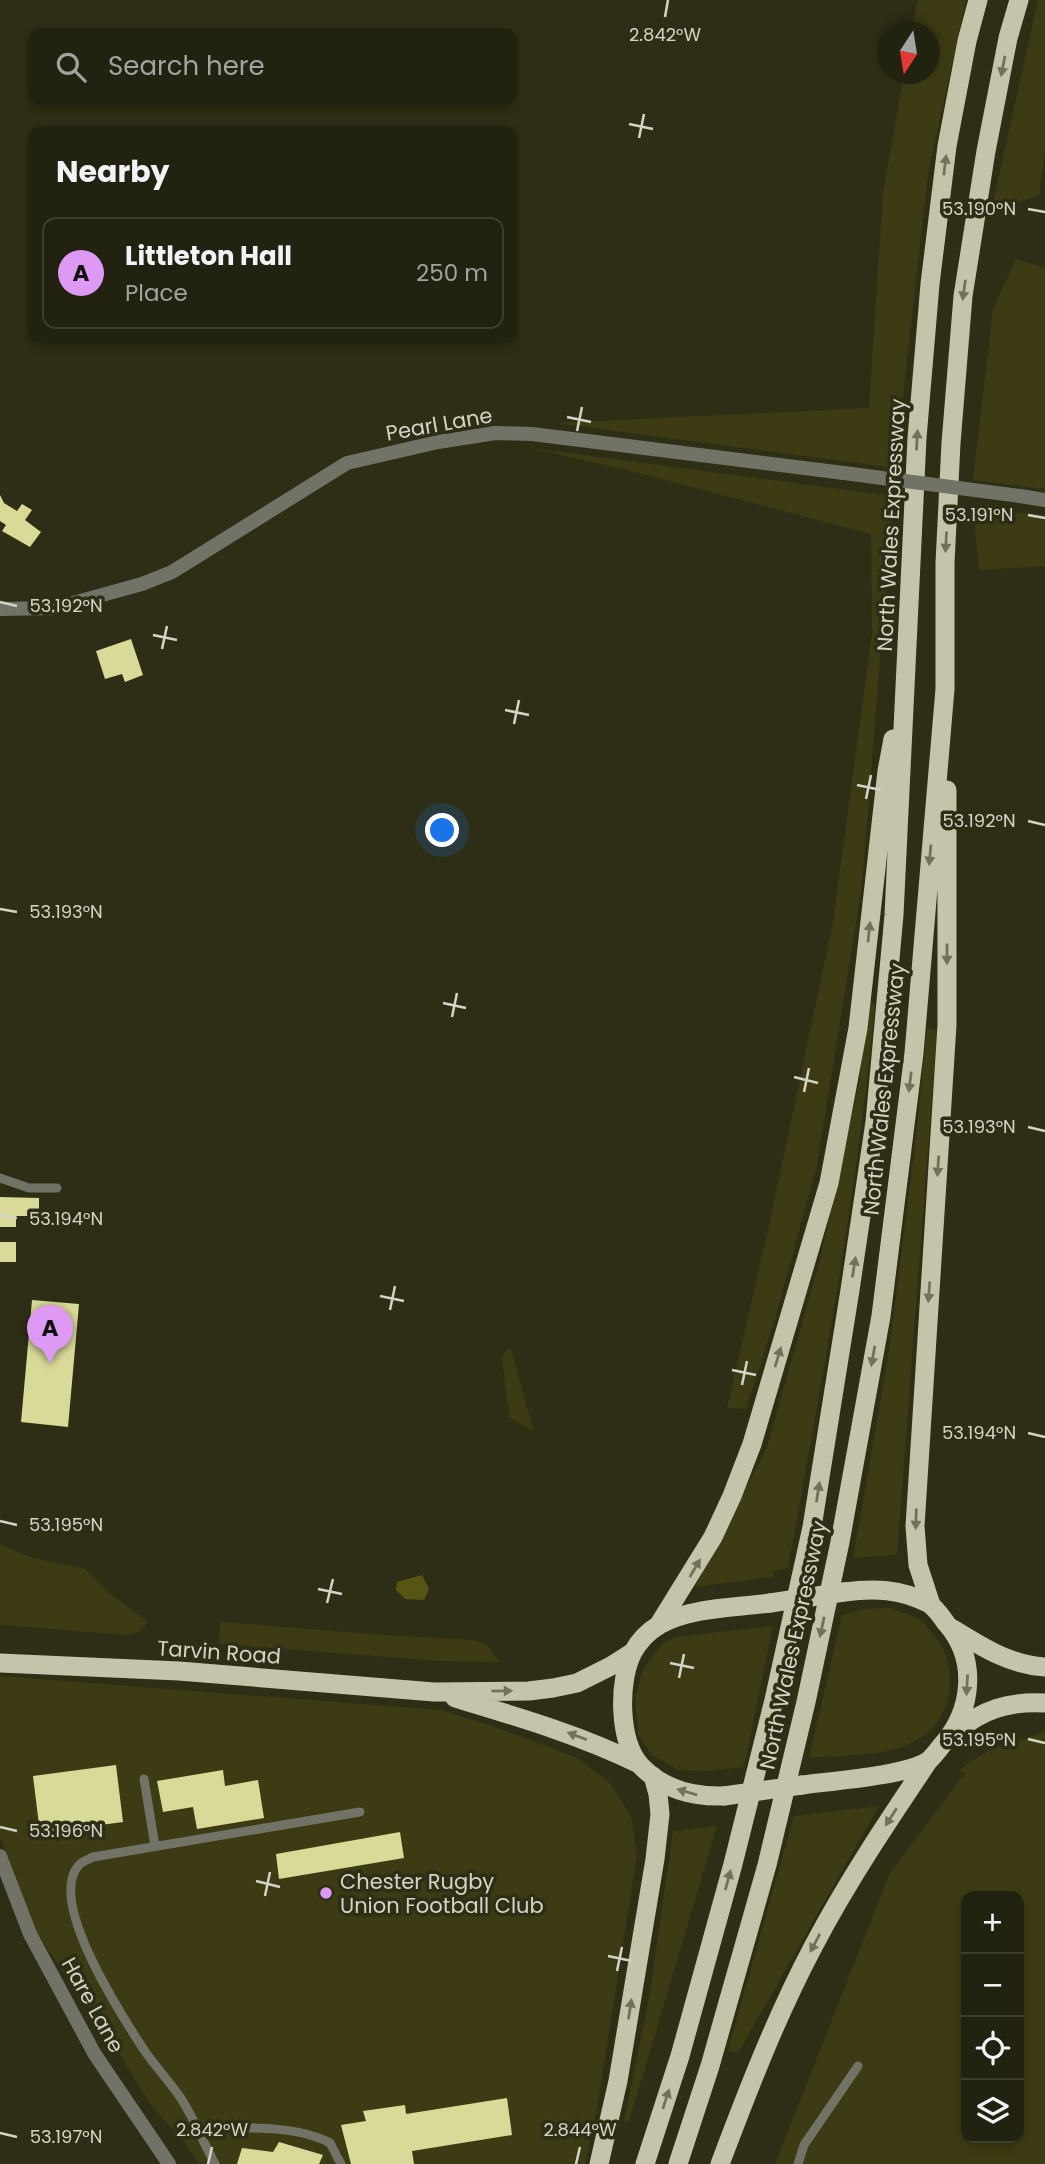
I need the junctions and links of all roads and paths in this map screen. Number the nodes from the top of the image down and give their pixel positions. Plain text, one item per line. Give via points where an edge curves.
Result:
1 (978, 0) edge
2 (1019, 0) edge
3 (1045, 500) edge
4 (0, 609) edge
5 (908, 655) junction
6 (945, 689) junction
7 (0, 1178) edge
8 (57, 1188) dead end
9 (931, 1605) junction
10 (658, 1626) junction
11 (952, 1629) junction
12 (633, 1653) junction
13 (0, 1663) edge
14 (1045, 1667) edge
15 (433, 1692) junction
16 (1045, 1703) edge
17 (946, 1740) junction
18 (929, 1760) junction
19 (646, 1770) junction
20 (144, 1779) dead end
21 (360, 1812) dead end
22 (155, 1846) junction
23 (0, 1856) edge
24 (858, 2066) dead end
25 (197, 2128) junction
26 (169, 2164) edge
27 (215, 2164) edge
28 (341, 2164) edge
29 (599, 2164) edge
30 (645, 2164) edge
31 (678, 2164) edge
32 (720, 2164) edge
33 (798, 2164) edge

5 -> 1 highway, North Wales Expressway via 917,438 930,285 947,146
2 -> 6 highway, North Wales Expressway via 986,151 963,296 944,563
3 - 4 street, Pearl Lane, bridge via 495,433 347,463 172,572 142,584 55,608
10 -> 5 highway via 713,1537 732,1496 829,1183 858,1028 887,771
30 -> 5 highway, North Wales Expressway via 733,1864 812,1527 875,1122 894,915
6 -> 9 highway via 947,1025 915,1526 918,1565
6 -> 31 highway, North Wales Expressway via 914,1054 881,1316 840,1542 767,1865
7 - 8 lane via 29,1188
9 - 10 highway, bridge via 878,1589 700,1612
9 - 11 highway
10 - 12 highway
11 - 14 highway via 986,1650
11 -> 17 highway via 964,1655 968,1689 960,1721
15 -> 12 highway via 553,1688 577,1683
12 - 19 highway via 623,1712 629,1739
13 - 15 highway, Tarvin Road via 179,1671
19 -> 15 highway via 610,1749 561,1730
16 - 17 highway via 997,1707
17 - 18 highway
18 -> 19 highway, bridge via 895,1772 724,1796 695,1795 669,1786
18 -> 32 highway via 813,1946 755,2070
29 -> 19 highway via 618,2081 656,1849 658,1794
20 - 22 lane
21 - 22 lane
22 - 25 lane via 93,1857 80,1864 71,1881 70,1897 91,1958
23 - 26 street, Hare Lane via 30,1934 87,2041
24 - 33 lane via 804,2145
25 - 27 lane
25 - 28 lane via 260,2128 311,2136 330,2143

